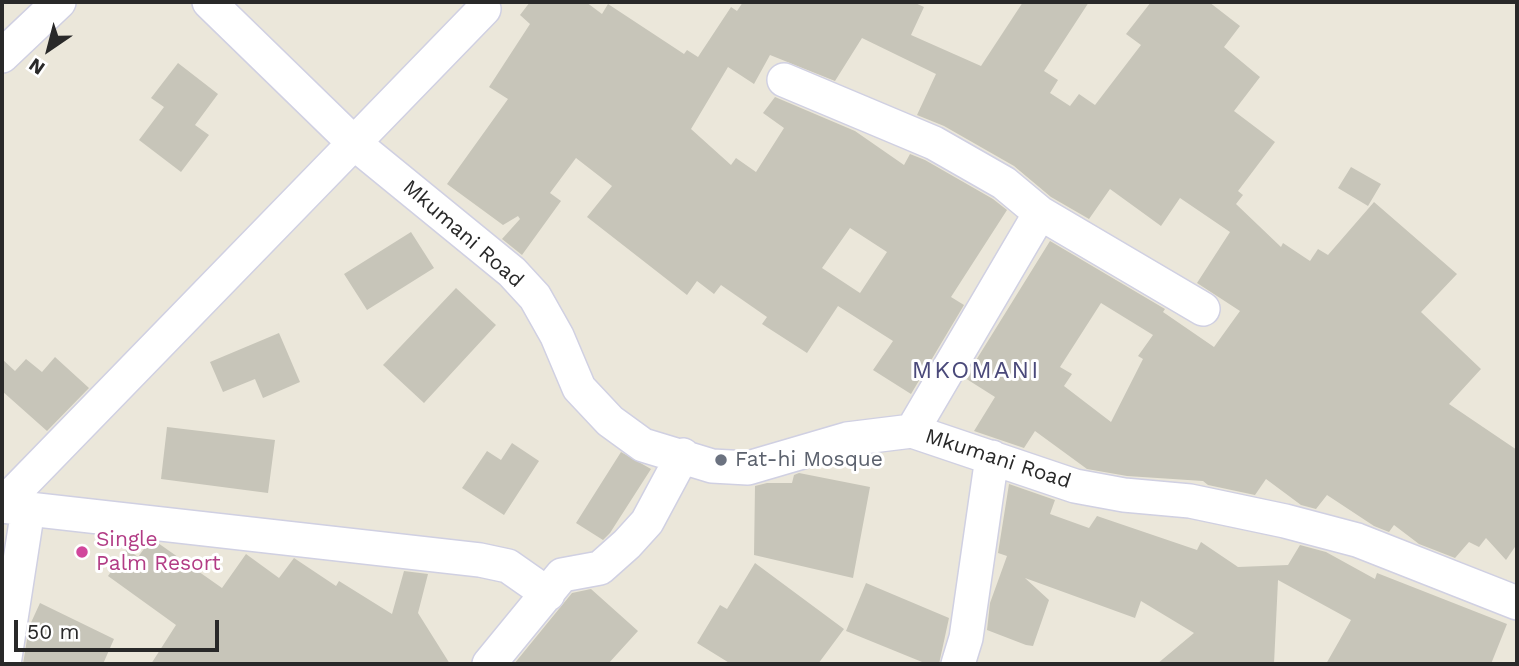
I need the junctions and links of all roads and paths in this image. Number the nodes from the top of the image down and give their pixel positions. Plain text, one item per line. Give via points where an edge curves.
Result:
1 (59, 2) edge
2 (209, 2) edge
3 (484, 9) dead end
4 (2, 55) edge
5 (784, 80) dead end
6 (354, 143) junction
7 (1040, 213) junction
8 (1203, 309) dead end
9 (912, 430) junction
10 (682, 455) junction
11 (992, 457) junction
12 (11, 506) edge
13 (548, 594) junction
14 (1517, 603) edge
15 (4, 664) edge
16 (489, 664) edge
17 (958, 664) edge

1 - 4 street
2 - 6 street, Mkumani Road
3 - 6 street
5 - 7 street via 933,143 1004,183
6 - 10 street, Mkumani Road via 512,272 535,297 579,388 610,421 643,445
6 - 12 street
7 - 8 street
7 - 9 street
9 - 10 street, Mkumani Road via 847,439 748,468 712,466
9 - 11 street, Mkumani Road
10 - 13 street via 647,522 627,544 600,568 562,575
11 - 14 street, Mkumani Road via 1075,485 1190,501 1345,537
11 - 17 street via 966,638
12 - 13 street via 480,560 508,566
12 - 15 street
13 - 16 street

